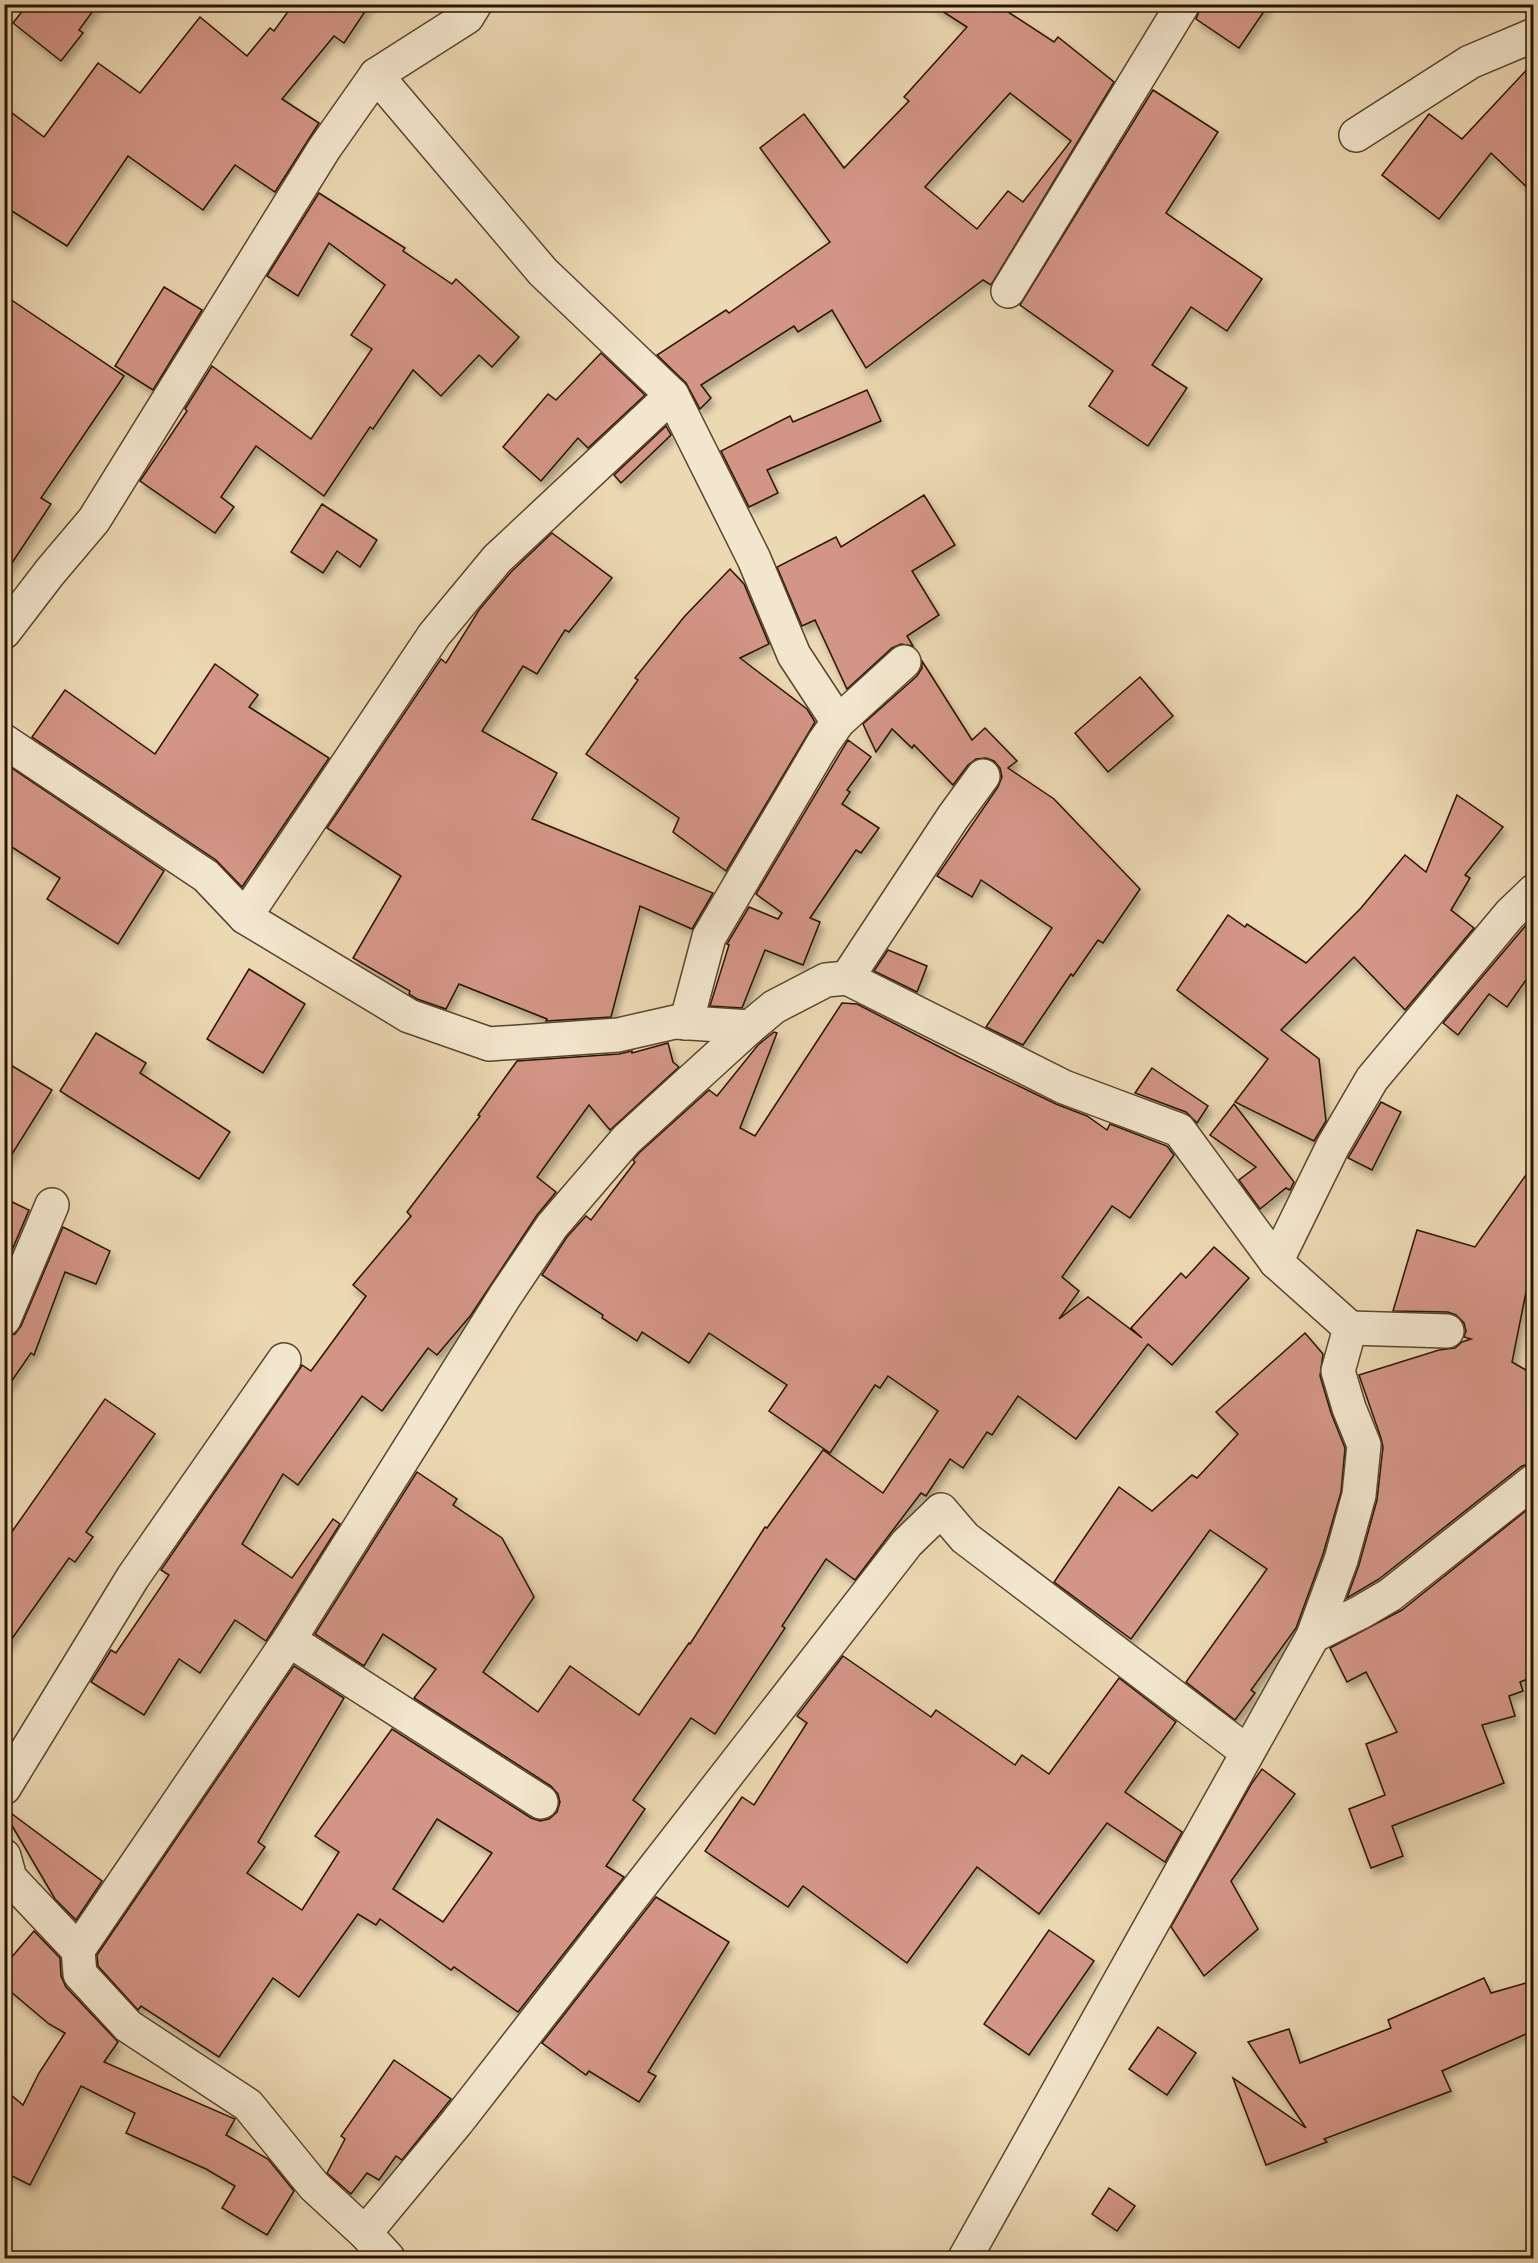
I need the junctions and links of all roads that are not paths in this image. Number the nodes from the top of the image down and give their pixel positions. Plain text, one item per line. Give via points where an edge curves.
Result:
1 (475, 4) edge
2 (1184, 4) edge
3 (1533, 35) edge
4 (376, 75) junction
5 (1356, 135) dead end
6 (1008, 291) dead end
7 (672, 395) junction
8 (4, 632) edge
9 (904, 662) dead end
10 (838, 722) junction
11 (4, 741) edge
12 (983, 776) dead end
13 (1533, 891) edge
14 (245, 917) junction
15 (847, 978) junction
16 (686, 1023) junction
17 (750, 1027) junction
18 (52, 1205) dead end
19 (1276, 1262) junction
20 (4, 1319) edge
21 (1350, 1328) junction
22 (1447, 1331) dead end
23 (284, 1360) dead end
24 (1533, 1481) edge
25 (1313, 1636) junction
26 (289, 1640) junction
27 (1247, 1752) junction
28 (4, 1788) edge
29 (542, 1802) dead end
30 (4, 1856) edge
31 (78, 1950) junction
32 (365, 2233) junction
33 (388, 2259) edge
34 (965, 2259) edge

1 - 4 street via 467,17
2 - 6 street
3 - 5 street via 1470,62
4 - 7 street via 543,272
4 - 8 street via 324,149 94,520
7 - 10 street via 754,559 794,655
7 - 14 street via 497,559 434,635
9 - 10 street
10 - 16 street via 709,937
11 - 14 street via 206,876
12 - 15 street
13 - 19 street via 1372,1079 1332,1146
14 - 16 street via 408,1016 489,1044 618,1035
15 - 17 street via 826,980 774,1007
15 - 19 street via 1064,1087 1179,1130
16 - 17 street
17 - 26 street via 626,1140 552,1226
18 - 20 street
19 - 21 street
21 - 22 street
21 - 25 street via 1338,1371 1364,1445 1359,1495 1341,1560
23 - 28 street via 133,1577
24 - 25 street via 1390,1595
25 - 27 street
26 - 29 street
26 - 31 street
27 - 32 street via 966,1538 941,1510 907,1543 457,2122
27 - 34 street
30 - 31 street via 10,1878
31 - 32 street via 81,1974 128,2026 248,2104 314,2186
32 - 33 street

